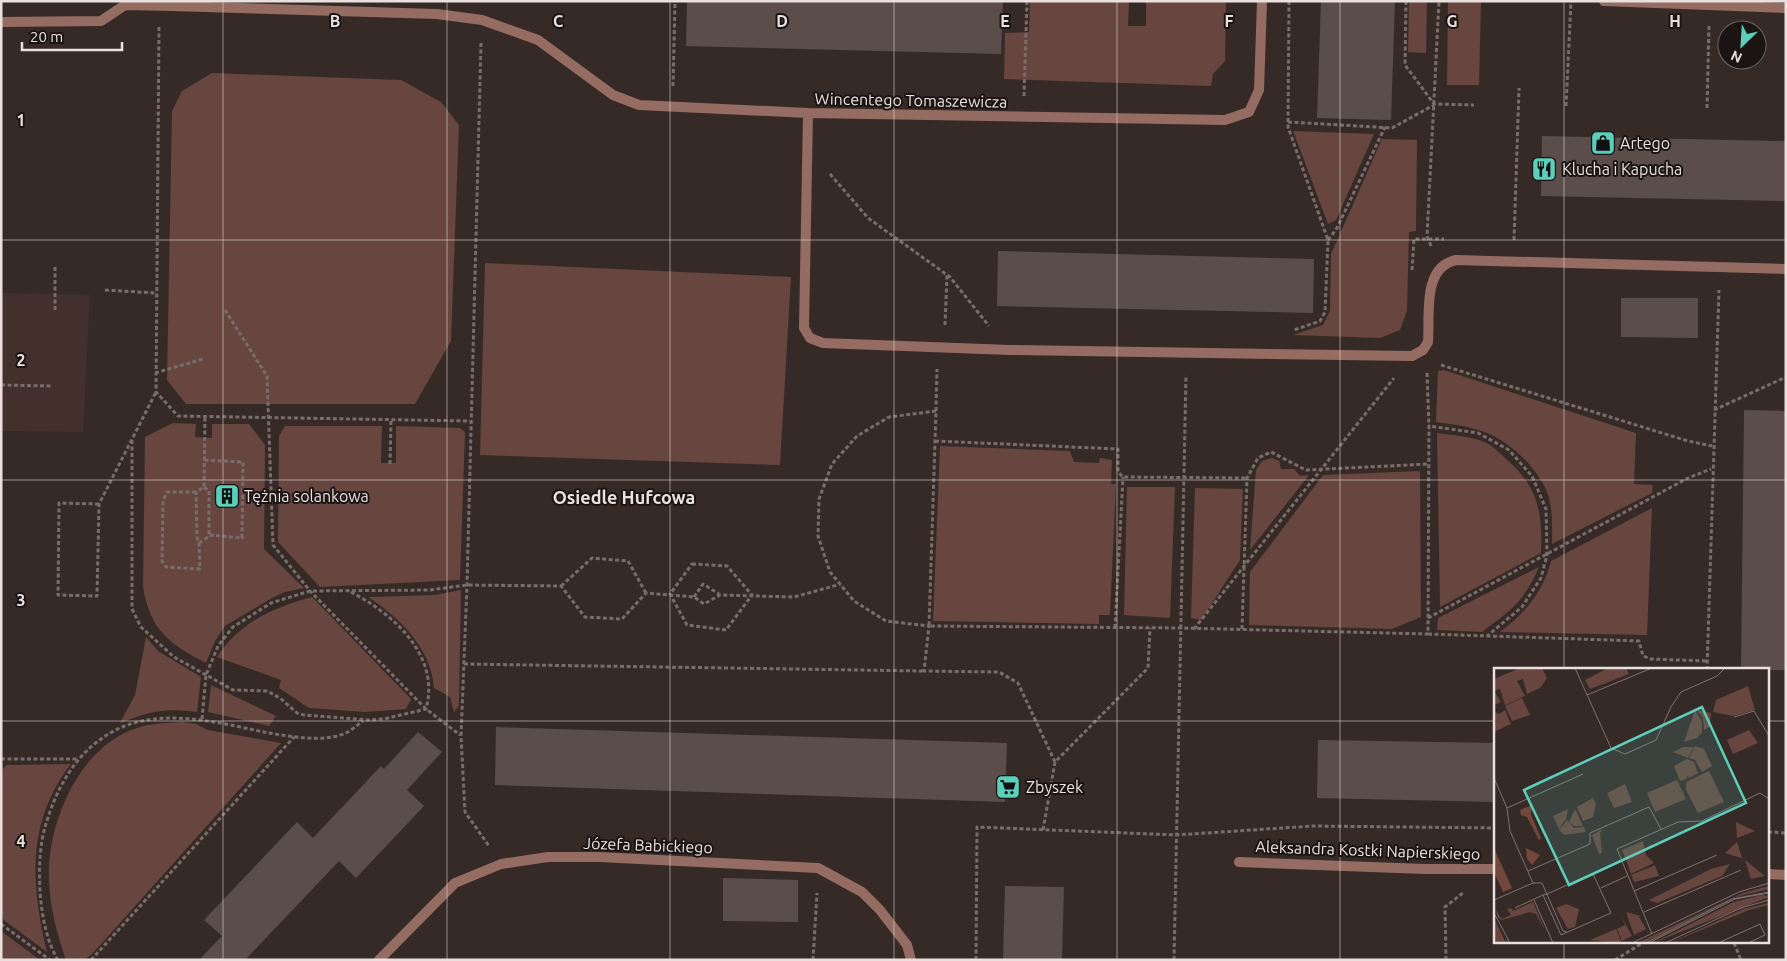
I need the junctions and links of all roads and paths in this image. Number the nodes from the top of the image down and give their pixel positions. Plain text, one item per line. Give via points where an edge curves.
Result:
1 (675, 1) edge
2 (1027, 1) edge
3 (1262, 1) edge
4 (1289, 1) edge
5 (1406, 1) edge
6 (1439, 1) edge
7 (1571, 1) edge
8 (1604, 1) edge
9 (1710, 6) junction
10 (1786, 8) edge
11 (482, 20) junction
12 (1, 22) edge
13 (159, 26) dead end
14 (1518, 88) dead end
15 (1434, 104) junction
16 (1474, 105) dead end
17 (1566, 106) dead end
18 (673, 107) junction
19 (1706, 108) dead end
20 (808, 114) junction
21 (1023, 116) junction
22 (1288, 122) junction
23 (1384, 128) junction
24 (807, 147) junction
25 (1328, 240) junction
26 (1513, 261) junction
27 (55, 267) dead end
28 (1720, 267) junction
29 (1439, 268) junction
30 (1786, 269) edge
31 (105, 290) dead end
32 (156, 293) junction
33 (55, 310) dead end
34 (225, 310) dead end
35 (1291, 331) dead end
36 (1010, 350) junction
37 (1186, 354) junction
38 (1412, 356) junction
39 (203, 359) dead end
40 (155, 373) junction
41 (1786, 377) edge
42 (1, 385) edge
43 (53, 386) dead end
44 (156, 392) junction
45 (1714, 410) junction
46 (205, 417) junction
47 (269, 418) junction
48 (391, 420) junction
49 (470, 421) junction
50 (1429, 426) junction
51 (132, 440) junction
52 (935, 441) junction
53 (1712, 446) junction
54 (203, 460) junction
55 (390, 464) dead end
56 (1429, 464) junction
57 (1712, 469) junction
58 (1320, 471) junction
59 (1123, 477) junction
60 (1184, 478) junction
61 (1247, 478) junction
62 (204, 487) junction
63 (196, 492) junction
64 (99, 504) junction
65 (209, 537) junction
66 (199, 543) junction
67 (1547, 555) junction
68 (1244, 565) junction
69 (467, 584) junction
70 (840, 584) junction
71 (561, 586) junction
72 (347, 590) junction
73 (310, 591) junction
74 (646, 593) junction
75 (670, 594) junction
76 (720, 594) junction
77 (752, 596) junction
78 (694, 597) junction
79 (1428, 618) junction
80 (929, 626) junction
81 (1114, 628) junction
82 (1150, 628) junction
83 (1181, 628) junction
84 (1194, 629) junction
85 (1242, 630) junction
86 (1428, 634) junction
87 (1487, 636) junction
88 (1707, 661) junction
89 (464, 664) junction
90 (1707, 668) edge
91 (924, 671) junction
92 (206, 675) junction
93 (426, 709) junction
94 (202, 720) junction
95 (363, 720) junction
96 (461, 736) junction
97 (294, 737) junction
98 (1, 759) edge
99 (78, 759) junction
100 (1055, 762) junction
101 (1494, 828) edge
102 (1043, 830) junction
103 (1770, 832) edge
104 (1786, 833) edge
105 (1176, 835) junction
106 (1239, 862) dead end
107 (501, 864) junction
108 (818, 868) junction
109 (1474, 868) junction
110 (1494, 869) edge
111 (1770, 874) edge
112 (1786, 874) edge
113 (1, 924) edge
114 (1641, 944) edge
115 (1735, 944) edge
116 (50, 960) edge
117 (58, 960) edge
118 (91, 960) edge
119 (379, 960) edge
120 (813, 960) edge
121 (910, 960) edge
122 (976, 960) edge
123 (1174, 960) edge
124 (1446, 960) edge
125 (1615, 960) edge
126 (1741, 960) edge

1 - 18 path
2 - 21 path
3 - 21 street, Wincentego Tomaszewicza via 1259,90 1249,112 1225,120
4 - 22 path
5 - 15 path via 1405,66
6 - 15 path
7 - 17 path
8 - 9 street
9 - 10 street
9 - 19 path
11 - 12 street, Wincentego Tomaszewicza via 437,14 125,5 100,21
11 - 18 street, Wincentego Tomaszewicza via 538,40 613,95 639,105
11 - 49 path
13 - 32 path
14 - 26 path
15 - 16 path
15 - 23 path via 1392,128
15 - 29 path via 1427,236
18 - 20 street, Wincentego Tomaszewicza
20 - 21 street, Wincentego Tomaszewicza
20 - 24 street
22 - 23 path
22 - 25 path
23 - 25 path via 1337,228
24 - 36 path via 868,218 950,277
24 - 36 street via 804,328 810,338 824,343
25 - 35 path via 1325,312 1320,321
26 - 28 street
26 - 29 street via 1456,260
27 - 33 path
28 - 30 street
28 - 45 path
29 - 38 street via 1432,286 1428,342 1423,350
31 - 32 path
32 - 40 path
34 - 47 path via 267,376
36 - 37 street
37 - 38 street
37 - 60 path
38 - 50 path via 1428,374
38 - 53 path
38 - 58 path
39 - 40 path
40 - 44 path
41 - 45 path
42 - 43 path
44 - 46 path via 178,416
44 - 51 path
45 - 53 path
46 - 47 path
46 - 54 path
47 - 48 path
47 - 73 path via 273,545
48 - 49 path
48 - 55 path
49 - 69 path
50 - 56 path
50 - 67 path via 1478,433 1508,450 1532,476 1546,509
51 - 64 path
51 - 92 path via 132,609 141,627 152,638 174,657
52 - 59 path via 1118,449 1118,472
52 - 70 path via 936,411 889,418 857,436 832,464 819,499 818,536 830,572
52 - 80 path
53 - 57 path
54 - 62 path
54 - 65 path via 243,462 242,538
56 - 58 path
56 - 79 path
57 - 67 path via 1688,478
57 - 88 path
58 - 61 path via 1306,470 1271,452 1258,458
58 - 68 path
59 - 60 path
59 - 81 path
60 - 61 path
60 - 83 path
61 - 68 path
62 - 63 path
62 - 65 path via 209,491
63 - 66 path via 196,538
63 - 66 path via 167,492 163,501 162,561 166,567 200,569
64 - 64 path via 97,596 58,595 59,503
65 - 66 path
67 - 79 path
67 - 87 path via 1541,578 1522,607
68 - 84 path
68 - 85 path
69 - 71 path
69 - 72 path via 430,590
69 - 89 path
70 - 77 path via 794,596
70 - 80 path via 854,601 886,620
71 - 74 path via 585,617 622,619
71 - 74 path via 592,558 628,561
72 - 73 path
72 - 93 path via 373,604 413,642 426,668 429,686
73 - 92 path via 271,604 233,628 218,646
73 - 93 path
74 - 75 path
75 - 77 path via 692,564 727,566
75 - 77 path via 687,625 726,630
75 - 78 path
76 - 77 path
76 - 78 path via 704,604
76 - 78 path via 703,584
79 - 86 path
80 - 81 path
80 - 91 path
81 - 82 path
82 - 83 path
82 - 100 path via 1148,668
83 - 84 path
83 - 105 path
84 - 85 path
85 - 86 path
86 - 87 path
87 - 88 path via 1639,641 1643,656 1651,659
88 - 90 path
89 - 91 path
89 - 96 path
91 - 100 path via 999,672 1018,682
92 - 94 path
92 - 95 path via 233,690 267,691 297,713
93 - 95 path via 384,719
93 - 96 path
94 - 97 path
94 - 99 path via 164,717 126,725 111,732
95 - 97 path via 346,733 314,738
96 - 107 path via 465,812
97 - 118 path
98 - 99 path
99 - 117 path via 58,791 39,847 46,928
100 - 102 path
101 - 105 path via 1313,826
102 - 105 path
102 - 122 path via 977,827
103 - 104 path
105 - 123 path
106 - 109 street, Aleksandra Kostki Napierskiego
107 - 108 street, Józefa Babickiego via 548,857 617,857
107 - 119 street, Józefa Babickiego via 454,884
108 - 120 path
108 - 121 street, Józefa Babickiego via 862,892 906,945
109 - 110 street, Aleksandra Kostki Napierskiego
109 - 124 path via 1472,886 1445,907
111 - 112 street
113 - 116 path
114 - 125 path
115 - 126 path

